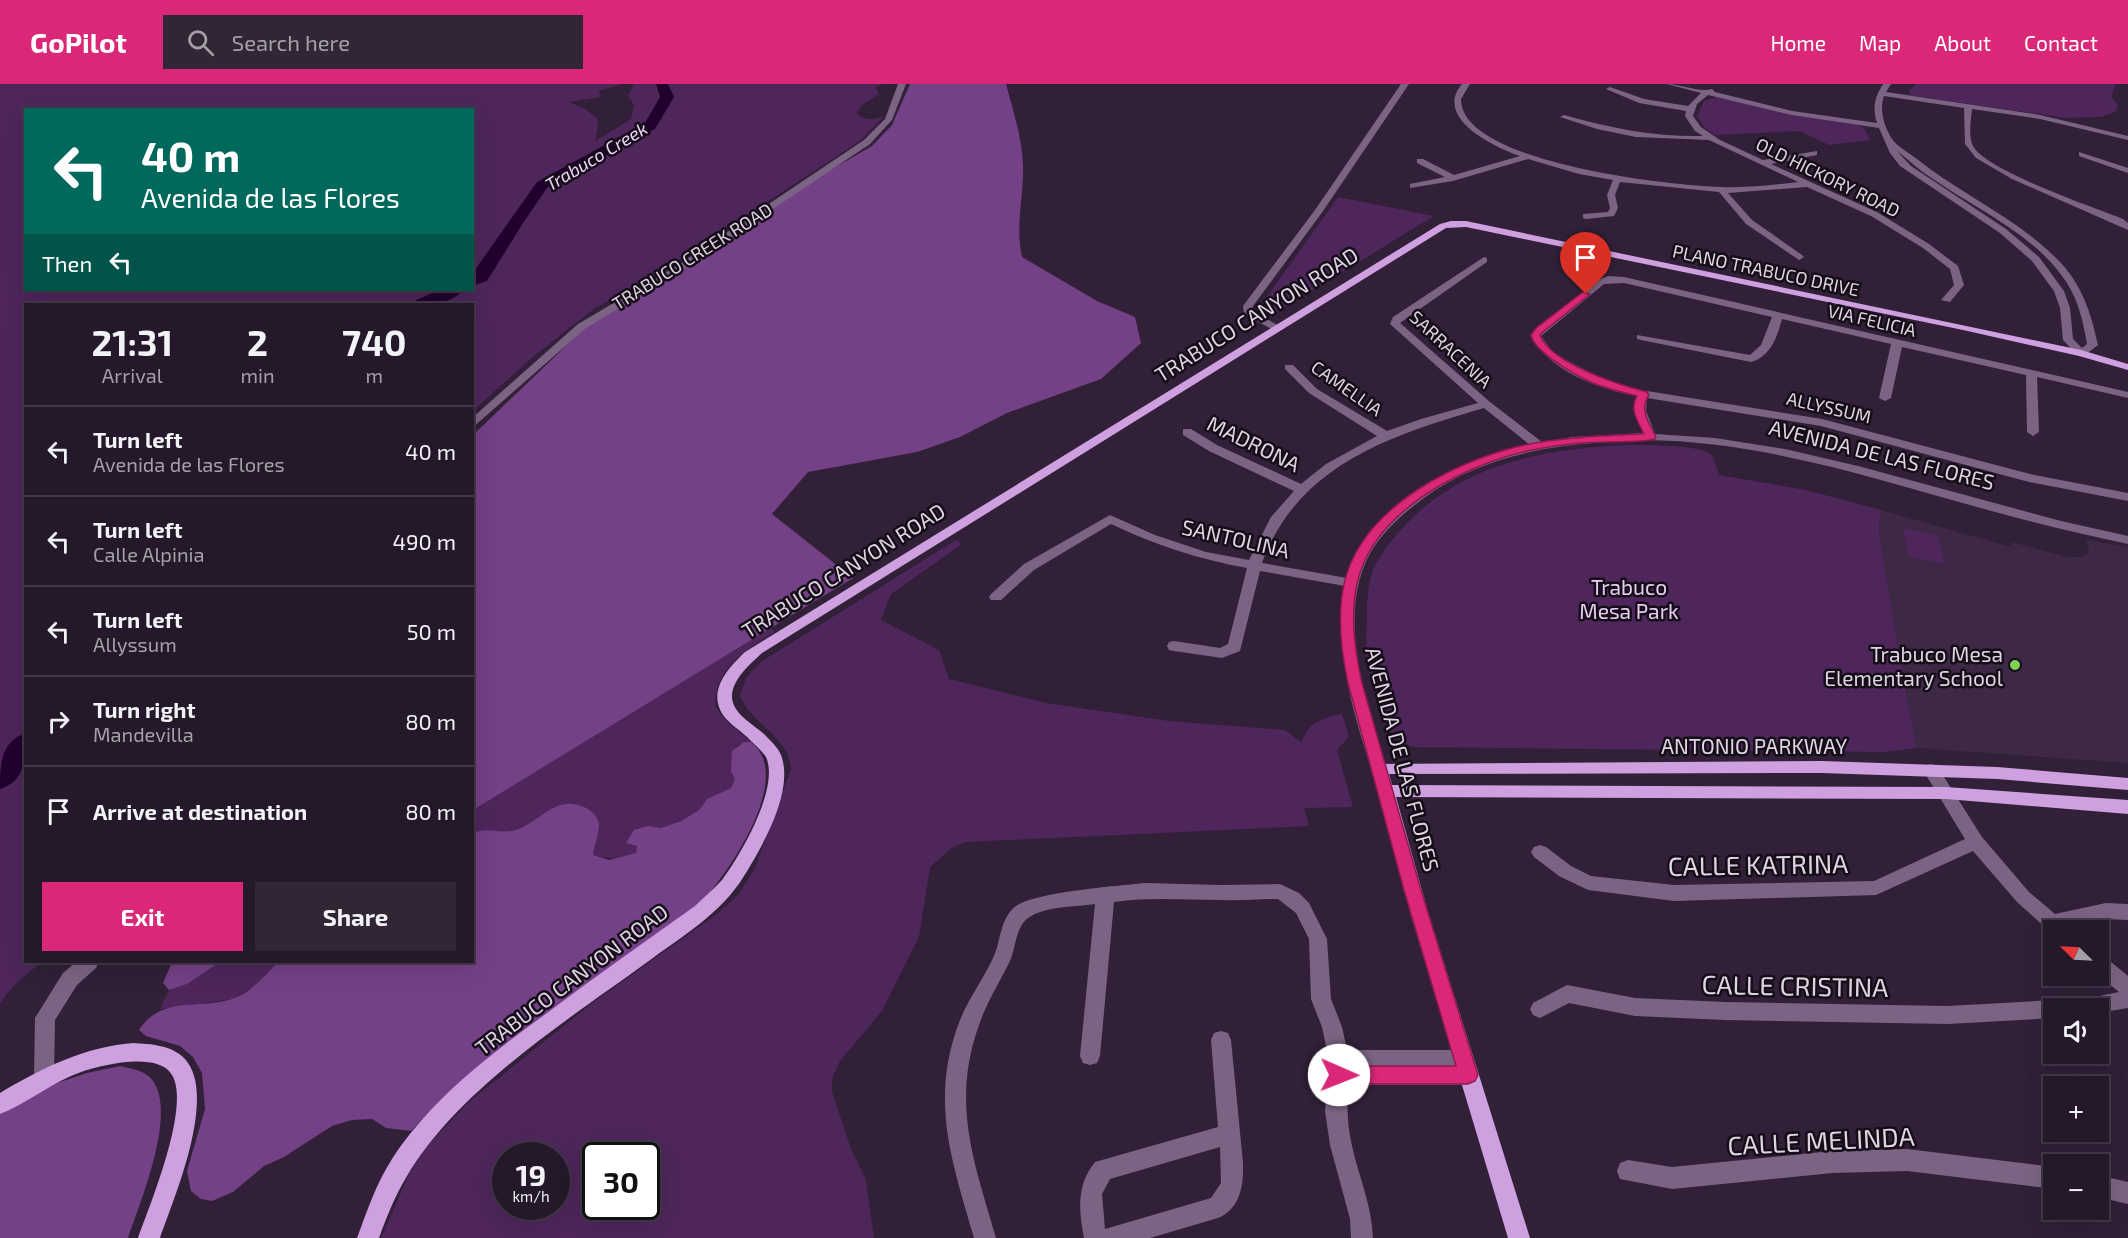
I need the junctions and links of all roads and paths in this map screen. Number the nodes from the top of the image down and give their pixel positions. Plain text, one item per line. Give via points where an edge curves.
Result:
1 (902, 84) edge
2 (1405, 84) edge
3 (1466, 84) edge
4 (1671, 84) edge
5 (1684, 84) edge
6 (1887, 84) edge
7 (1610, 89) dead end
8 (1709, 92) junction
9 (1880, 93) junction
10 (1968, 106) junction
11 (1690, 109) junction
12 (1564, 117) dead end
13 (1880, 124) junction
14 (1711, 138) junction
15 (2128, 138) edge
16 (1891, 143) junction
17 (1814, 153) dead end
18 (2082, 154) dead end
19 (1527, 156) junction
20 (1420, 161) dead end
21 (1761, 163) junction
22 (2128, 171) edge
23 (1453, 177) junction
24 (2043, 178) dead end
25 (1617, 180) junction
26 (2026, 180) junction
27 (1807, 184) junction
28 (1413, 186) dead end
29 (1721, 190) junction
30 (1586, 216) dead end
31 (2125, 222) edge
32 (1443, 226) joint
33 (1799, 257) dead end
34 (1484, 260) dead end
35 (1946, 300) dead end
36 (1778, 315) junction
37 (1279, 329) junction
38 (1535, 335) joint
39 (1641, 337) dead end
40 (1897, 343) junction
41 (2081, 353) junction
42 (2128, 359) edge
43 (1288, 367) dead end
44 (2128, 367) edge
45 (2031, 373) junction
46 (1643, 395) junction
47 (2128, 395) edge
48 (1885, 398) dead end
49 (1486, 404) junction
50 (474, 423) edge
51 (1187, 432) dead end
52 (2033, 432) dead end
53 (1386, 436) junction
54 (1651, 437) junction
55 (1538, 446) junction
56 (1303, 490) junction
57 (2128, 497) edge
58 (2128, 540) edge
59 (1254, 565) junction
60 (1351, 584) junction
61 (996, 597) dead end
62 (1174, 646) dead end
63 (1379, 768) junction
64 (1931, 770) junction
65 (2128, 784) edge
66 (1385, 791) junction
67 (1946, 793) junction
68 (2128, 807) edge
69 (1976, 842) junction
70 (1540, 852) dead end
71 (1106, 895) junction
72 (2128, 912) edge
73 (2049, 920) edge
74 (2077, 920) edge
75 (88, 963) edge
76 (2109, 972) edge
77 (2128, 988) edge
78 (2128, 999) edge
79 (2109, 1002) edge
80 (1540, 1009) dead end
81 (2043, 1011) edge
82 (1221, 1040) dead end
83 (1090, 1056) dead end
84 (1339, 1067) junction
85 (1466, 1068) junction
86 (44, 1078) junction
87 (9, 1099) edge
88 (1229, 1134) junction
89 (1628, 1171) dead end
90 (2043, 1177) edge
91 (2109, 1189) edge
92 (2128, 1193) edge
93 (149, 1238) edge
94 (368, 1238) edge
95 (985, 1238) edge
96 (1095, 1238) edge
97 (1110, 1238) edge
98 (1362, 1238) edge
99 (1519, 1238) edge

1 - 50 street, TRABUCO CREEK ROAD via 888,120 867,142 681,267 582,326
2 - 37 street via 1248,306 1248,312
3 - 19 street via 1457,96 1456,108 1463,118 1477,131
4 - 8 street
5 - 8 street
6 - 9 street
7 - 11 street via 1642,101
8 - 11 street
8 - 13 street via 1792,113
9 - 10 street
9 - 13 street
10 - 15 street via 2066,122
10 - 26 street via 1968,142 1973,151 1992,165
11 - 14 street, OLD HICKORY ROAD via 1694,124
12 - 14 street via 1637,136 1669,140
13 - 16 street
14 - 21 street, OLD HICKORY ROAD
16 - 41 street via 1894,155 1911,170 1995,225 2031,255 2059,291 2067,316 2068,340
16 - 41 street via 2032,240 2055,262 2072,282 2084,306 2093,345
17 - 21 street
18 - 22 street
19 - 23 street
19 - 25 street
20 - 23 street
21 - 27 street, OLD HICKORY ROAD
23 - 28 street
24 - 26 street
25 - 29 street
25 - 30 street via 1611,195 1611,214
26 - 31 street
27 - 29 street
27 - 35 street, OLD HICKORY ROAD via 1874,214 1955,268 1959,285
29 - 33 street via 1749,222
32 - 37 main road, TRABUCO CANYON ROAD
32 - 41 main road, PLANO TRABUCO DRIVE via 1466,224
34 - 49 street, SARRACENIA via 1396,319 1395,324
36 - 38 street, VIA FELICIA via 1608,279
36 - 39 street via 1772,337 1761,355 1751,359
36 - 40 street, VIA FELICIA
37 - 94 main road, TRABUCO CANYON ROAD via 757,649 745,660 726,684 724,695 729,710 773,756 777,776 757,836 744,861 727,886 702,910 524,1042 441,1113 416,1142 393,1179 373,1218
38 - 46 street, ALLYSSUM via 1552,354 1587,376
40 - 45 street, VIA FELICIA
40 - 48 street
41 - 42 main road, PLANO TRABUCO DRIVE
41 - 44 main road, PLANO TRABUCO DRIVE
43 - 53 street, CAMELLIA via 1313,391
45 - 47 street, VIA FELICIA
45 - 52 street
46 - 54 street via 1638,402 1640,413
46 - 57 street, ALLYSSUM via 1811,420 2030,478
49 - 53 street
49 - 55 street, SARRACENIA
51 - 56 street, MADRONA
53 - 56 street via 1332,466
54 - 55 street, AVENIDA DE LAS FLORES
54 - 58 street, AVENIDA DE LAS FLORES via 1729,442 1815,458
55 - 60 street, AVENIDA DE LAS FLORES via 1506,453 1449,476 1402,506 1363,552
56 - 59 street via 1266,536
59 - 60 street, SANTOLINA
59 - 61 street, SANTOLINA via 1203,556 1110,519 1029,567
59 - 62 street via 1234,647 1222,653
60 - 63 street, AVENIDA DE LAS FLORES via 1347,605 1349,655
63 - 64 main road, ANTONIO PARKWAY
63 - 66 main road, AVENIDA DE LAS FLORES
64 - 65 main road, ANTONIO PARKWAY
64 - 67 street
66 - 67 main road
66 - 85 main road, AVENIDA DE LAS FLORES
67 - 68 main road
67 - 69 street
69 - 70 street, CALLE KATRINA via 1876,888 1674,893 1588,883
69 - 73 street via 2023,897
71 - 83 street
71 - 84 street via 1145,890 1266,890 1280,891 1293,898 1303,908 1317,939 1321,999 1332,1027
71 - 95 street via 1023,911 1015,920 1004,955 970,1021 958,1059 954,1104 959,1148
72 - 74 street via 2106,912
75 - 86 street via 70,979 45,1018
76 - 77 street
78 - 79 street
80 - 81 street, CALLE CRISTINA via 1567,994 1635,1007 1725,1011 1948,1015
82 - 88 street
84 - 85 street
84 - 98 street via 1339,1134 1361,1219
85 - 99 main road, AVENIDA DE LAS FLORES
86 - 87 main road
86 - 93 main road via 98,1055 122,1052 163,1055 184,1075 187,1098 177,1160
88 - 96 street via 1103,1170 1095,1178 1089,1203
88 - 97 street via 1233,1180 1226,1201 1218,1207
89 - 90 street, CALLE MELINDA via 1672,1178 1832,1162 1907,1160
91 - 92 street

